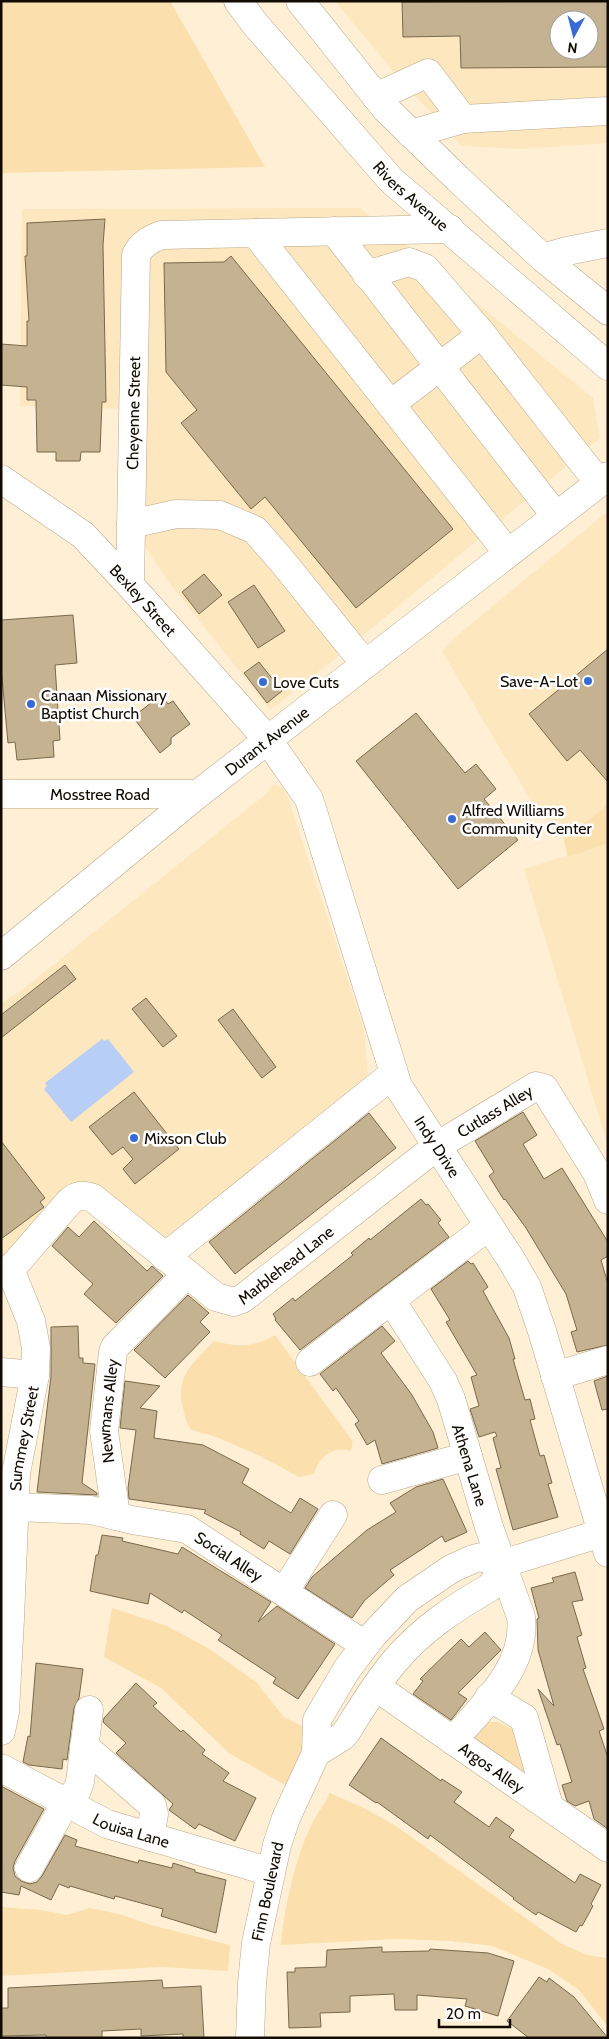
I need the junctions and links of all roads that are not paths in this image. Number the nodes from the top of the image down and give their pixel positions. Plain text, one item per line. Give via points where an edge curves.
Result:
1 (238, 1) edge
2 (300, 1) edge
3 (376, 97) junction
4 (608, 111) edge
5 (463, 119) junction
6 (411, 134) junction
7 (450, 230) junction
8 (334, 231) junction
9 (256, 233) junction
10 (608, 243) edge
11 (543, 258) junction
12 (367, 275) junction
13 (608, 311) edge
14 (482, 334) junction
15 (608, 366) edge
16 (439, 367) junction
17 (390, 404) junction
18 (1, 479) edge
19 (604, 479) edge
20 (556, 516) junction
21 (131, 524) junction
22 (508, 553) junction
23 (130, 585) junction
24 (365, 664) junction
25 (268, 740) junction
26 (1, 794) edge
27 (198, 794) junction
28 (1, 956) edge
29 (393, 1074) junction
30 (437, 1146) junction
31 (608, 1200) edge
32 (489, 1226) junction
33 (165, 1257) junction
34 (6, 1270) edge
35 (187, 1274) junction
36 (391, 1300) junction
37 (608, 1360) edge
38 (310, 1362) dead end
39 (1, 1372) edge
40 (35, 1375) junction
41 (555, 1376) junction
42 (12, 1443) edge
43 (468, 1456) junction
44 (382, 1480) dead end
45 (15, 1506) junction
46 (333, 1515) dead end
47 (116, 1516) junction
48 (605, 1543) edge
49 (502, 1564) junction
50 (284, 1592) junction
51 (6, 1618) edge
52 (365, 1645) junction
53 (376, 1687) junction
54 (489, 1698) junction
55 (89, 1710) dead end
56 (1, 1731) edge
57 (452, 1740) junction
58 (84, 1746) junction
59 (316, 1753) junction
60 (1, 1768) edge
61 (66, 1802) junction
62 (549, 1806) junction
63 (150, 1837) junction
64 (608, 1848) edge
65 (29, 1868) dead end
66 (271, 1872) junction
67 (250, 2038) edge

1 - 7 street, Rivers Avenue via 391,180
2 - 3 street
3 - 5 street via 428,73
3 - 6 street
4 - 5 street
5 - 6 street
6 - 11 street
7 - 8 street
7 - 15 street, Rivers Avenue
8 - 9 street
8 - 12 street
9 - 17 street
9 - 21 street, Cheyenne Street via 161,235 138,250
10 - 11 street
11 - 13 street
12 - 14 street via 409,262 425,268
12 - 16 street
14 - 16 street
14 - 19 street
16 - 17 street
16 - 20 street
17 - 22 street
18 - 23 street, Bexley Street via 83,535
19 - 20 street, Durant Avenue
20 - 22 street, Durant Avenue
21 - 23 street, Cheyenne Street
21 - 24 street via 176,514 220,515 255,530
22 - 24 street, Durant Avenue
23 - 25 street, Bexley Street
24 - 25 street, Durant Avenue
25 - 27 street, Durant Avenue
25 - 29 street, Indy Drive via 309,799
26 - 27 street, Mosstree Road
27 - 28 street, Durant Avenue
29 - 30 street, Indy Drive via 401,1094
29 - 33 street
30 - 31 street, Cutlass Alley via 531,1088 540,1086 598,1173
30 - 32 street, Indy Drive
30 - 35 street, Marblehead Lane via 242,1300 234,1302 216,1297
32 - 36 street
32 - 41 street, Indy Drive via 527,1287
33 - 34 street, Marblehead Lane via 83,1194 69,1202
33 - 35 street, Marblehead Lane
34 - 40 street, Summey Street via 31,1321 36,1348
35 - 47 street, Newmans Alley via 113,1352 104,1431
36 - 38 street
36 - 43 street, Athena Lane via 443,1381
37 - 41 street
39 - 40 street
40 - 42 street, Summey Street
41 - 48 street, Indy Drive
42 - 45 street, Summey Street via 16,1473
43 - 44 street
43 - 49 street, Athena Lane
45 - 47 street, Social Alley via 91,1510
45 - 51 street, Summey Street
46 - 50 street
47 - 50 street, Social Alley via 187,1529
48 - 49 street
49 - 52 street, Finn Boulevard via 481,1557 429,1582 407,1599
49 - 53 street via 489,1588 423,1632 394,1661
49 - 54 street, Athena Lane via 522,1625 511,1669
50 - 52 street, Social Alley
51 - 56 street, Summey Street via 5,1712
52 - 59 street, Finn Boulevard via 319,1714
53 - 57 street, Argos Alley
53 - 59 street via 343,1736
54 - 57 street, Athena Lane
54 - 62 street via 524,1718
55 - 58 street
57 - 62 street, Argos Alley
58 - 61 street via 80,1782
58 - 63 street via 152,1805 154,1814
59 - 66 street, Finn Boulevard via 286,1818
60 - 61 street, Louisa Lane
61 - 63 street, Louisa Lane via 107,1824
61 - 65 street
62 - 64 street, Argos Alley
63 - 66 street, Louisa Lane
66 - 67 street, Finn Boulevard via 256,1943

